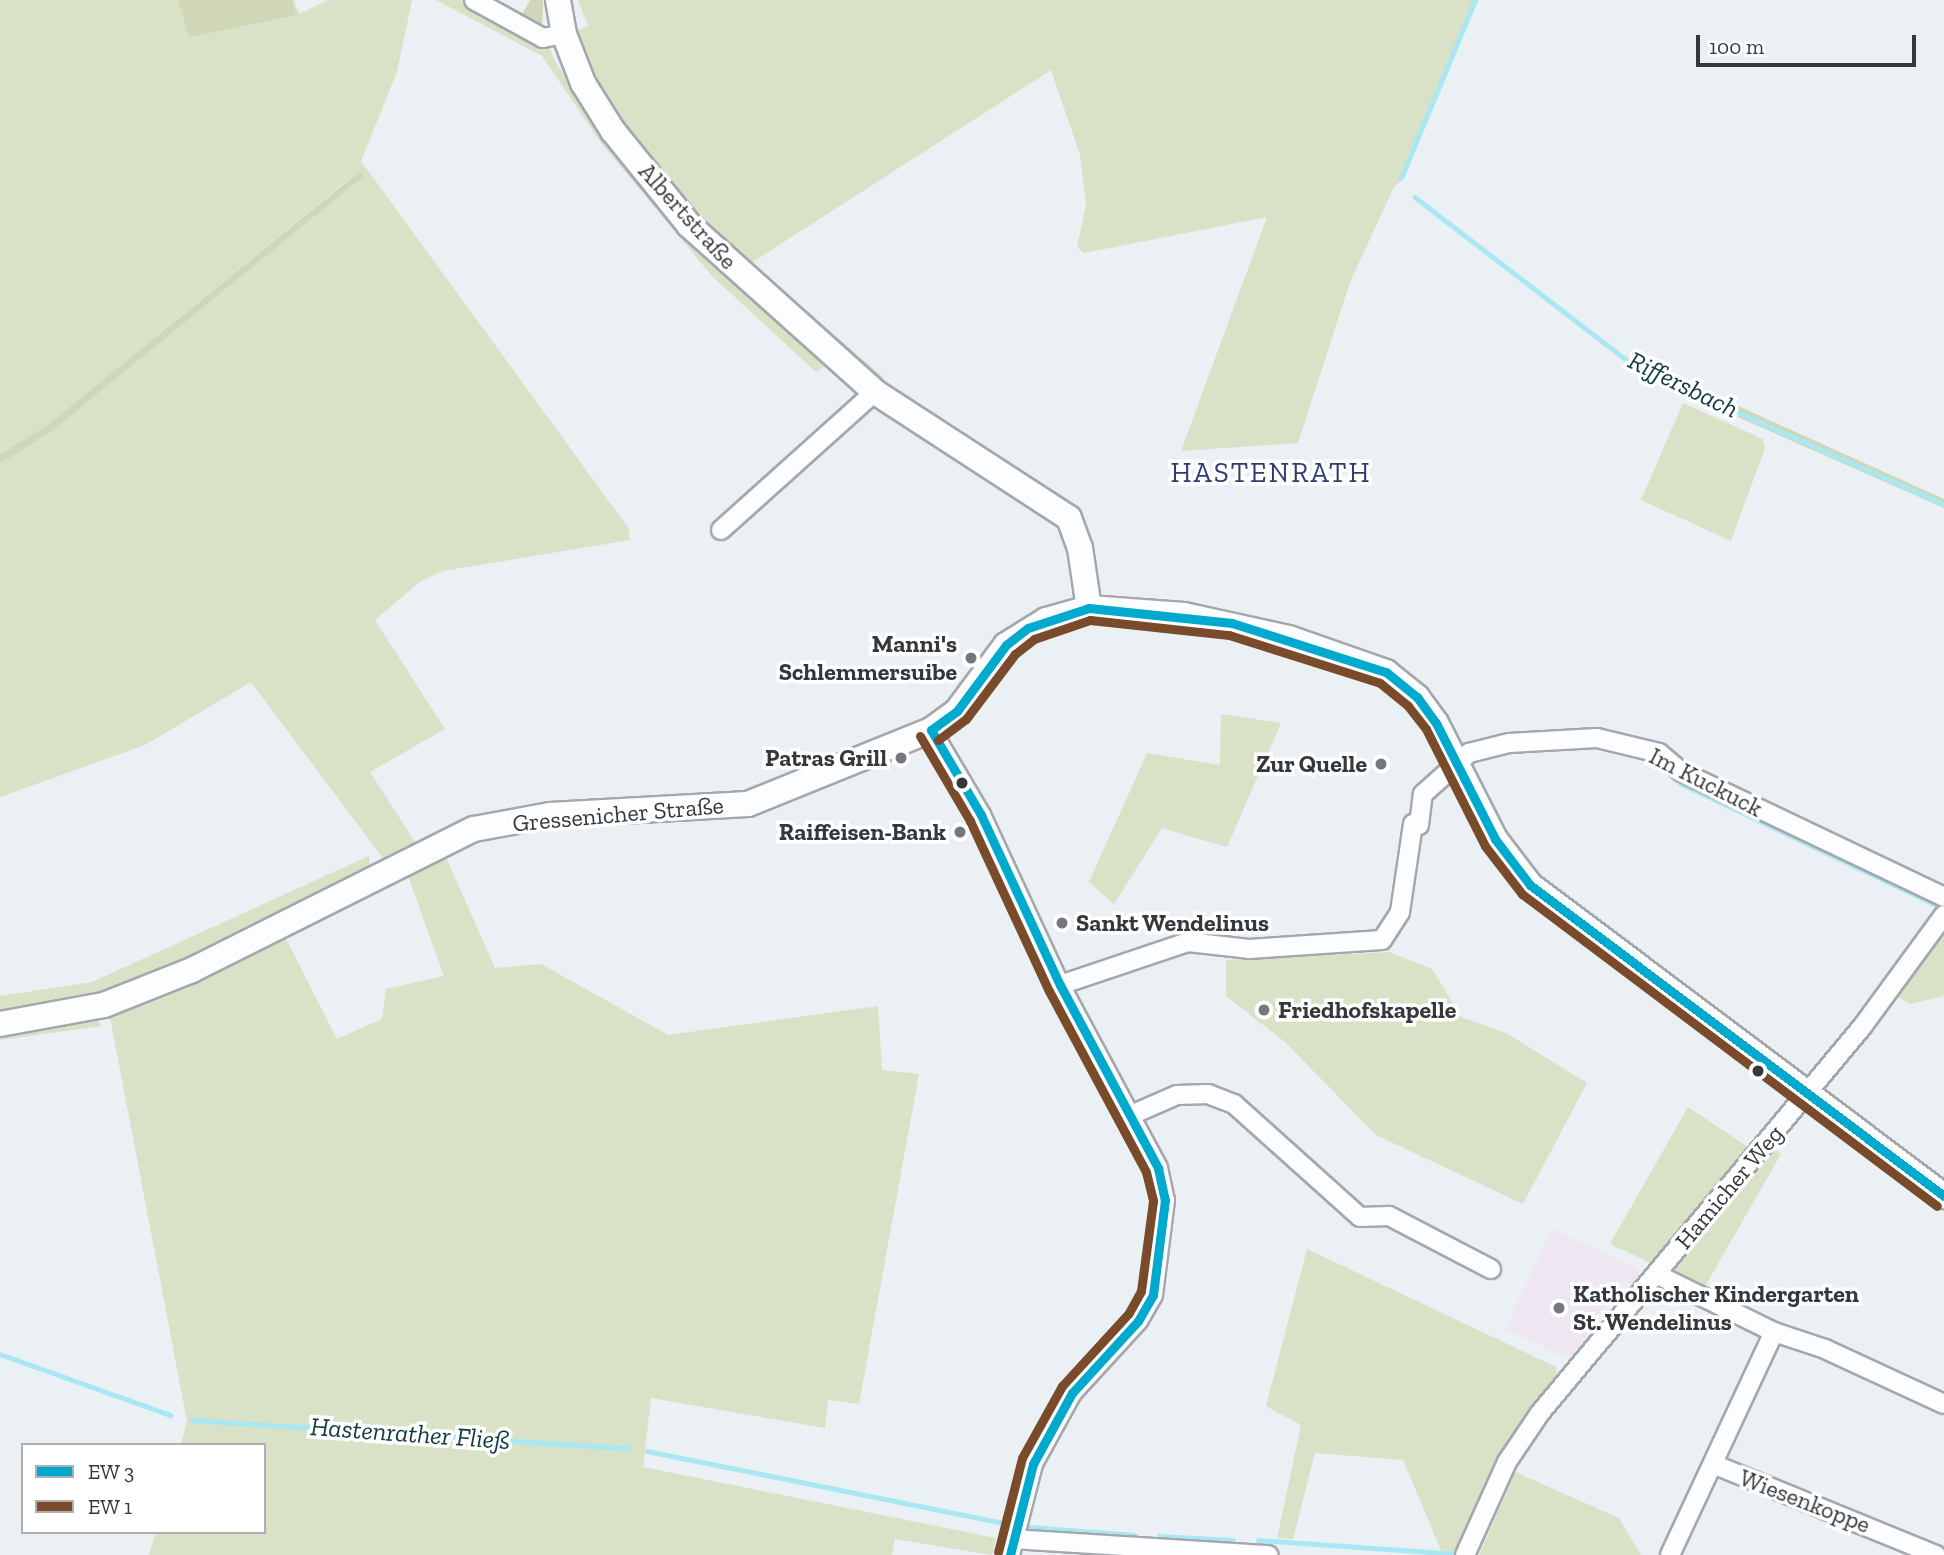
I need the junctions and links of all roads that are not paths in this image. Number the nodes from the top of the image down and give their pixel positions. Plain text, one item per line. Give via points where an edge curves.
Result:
1 (474, 0) edge
2 (558, 0) edge
3 (564, 34) junction
4 (875, 392) junction
5 (721, 530) dead end
6 (1088, 608) junction
7 (932, 730) junction
8 (1456, 763) junction
9 (1944, 897) edge
10 (1944, 915) edge
11 (1059, 985) junction
12 (0, 1024) edge
13 (1806, 1095) junction
14 (1131, 1115) junction
15 (1944, 1196) edge
16 (1491, 1269) dead end
17 (1656, 1274) junction
18 (1774, 1332) junction
19 (1944, 1404) edge
20 (1713, 1464) junction
21 (1012, 1547) edge
22 (1145, 1552) edge
23 (1268, 1555) edge
24 (1465, 1555) edge
25 (1670, 1555) edge
26 (1936, 1555) edge

1 - 3 street via 543,38
2 - 3 main road, Albertstraße
3 - 4 main road, Albertstraße via 583,83 613,131 689,225
4 - 5 street
4 - 6 main road, Albertstraße via 1069,518 1080,548
6 - 7 main road, Gressenicher Straße via 1021,634 957,711
6 - 8 main road via 1232,623 1385,672 1417,696
7 - 11 street via 981,815
7 - 12 main road, Gressenicher Straße via 748,804 559,814 474,829 192,970 104,1005
8 - 9 street, Im Kuckuck via 1485,748 1559,739 1597,738 1659,753 1682,772
8 - 11 street, Im Kuckuck via 1423,794 1419,825 1413,824 1400,912 1382,940 1249,949 1188,943
8 - 13 main road via 1494,839 1530,885
10 - 13 street
11 - 14 street
13 - 15 main road
13 - 17 street, Hamicher Weg
14 - 16 street via 1177,1095 1208,1094 1234,1104 1360,1217 1389,1216
14 - 21 street via 1158,1168 1165,1200 1153,1295 1138,1321 1072,1393 1033,1464
17 - 18 street
17 - 24 street, Hamicher Weg via 1540,1413 1507,1462
18 - 19 street via 1825,1349
18 - 20 street, Wiesenkoppe
20 - 25 street, Wiesenkoppe
20 - 26 street, Wiesenkoppe
21 - 22 street
22 - 23 street

